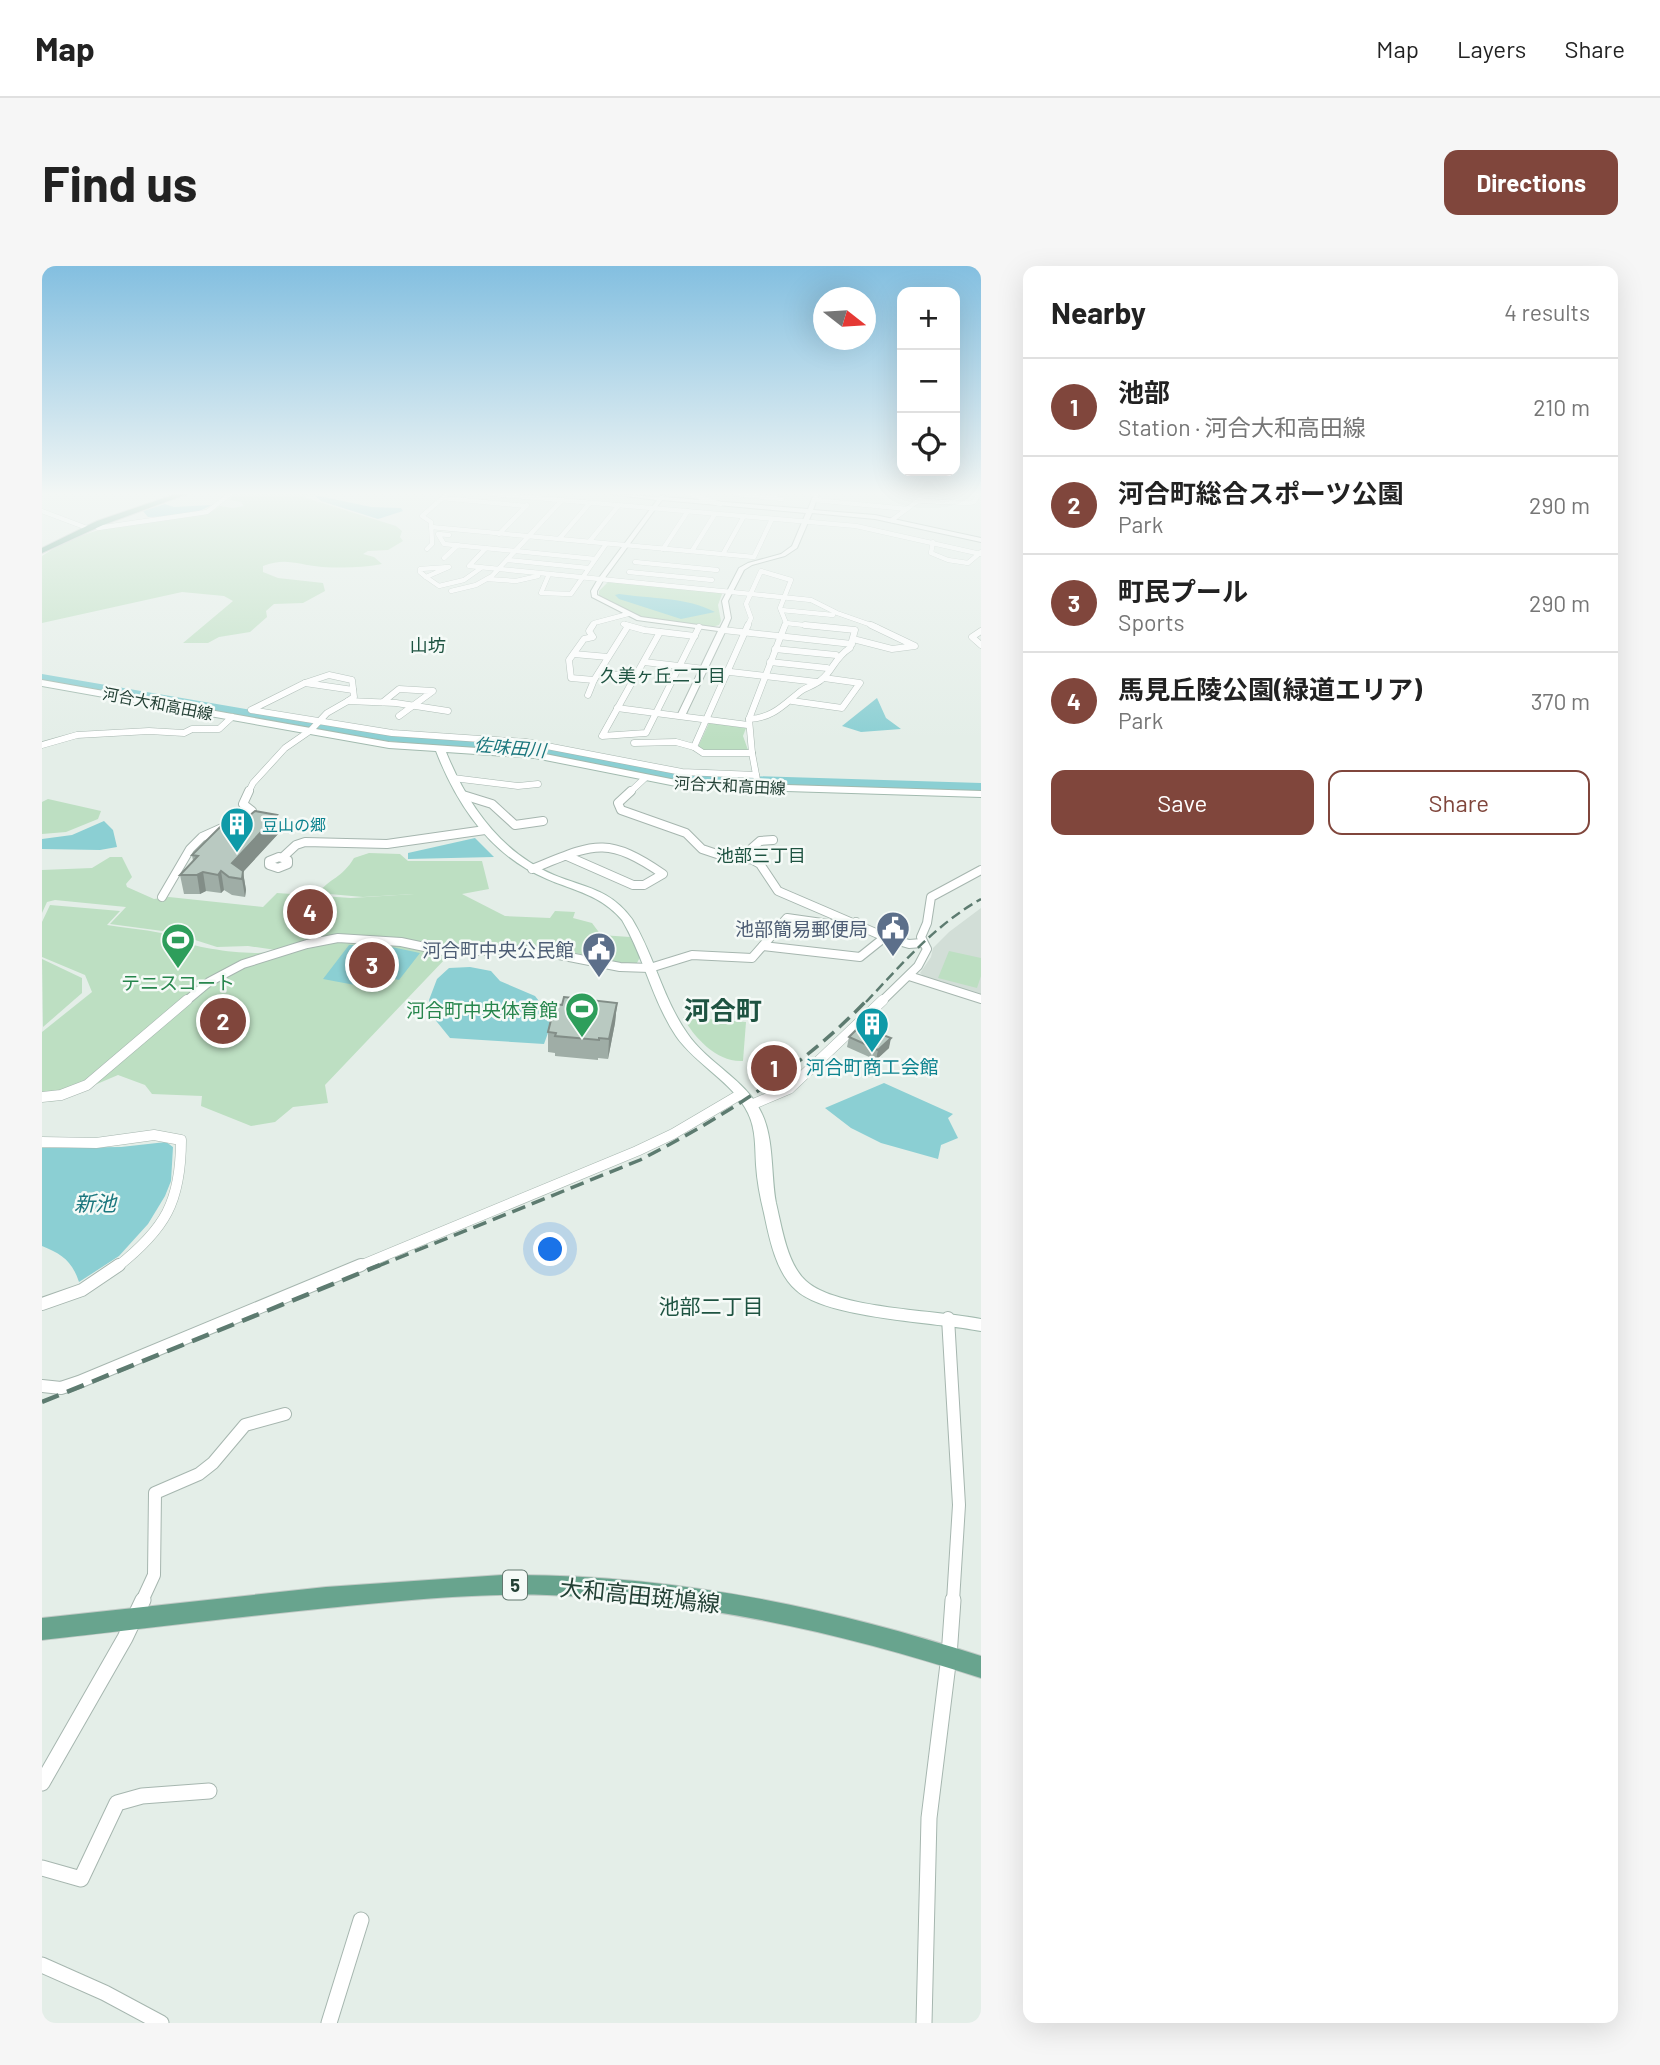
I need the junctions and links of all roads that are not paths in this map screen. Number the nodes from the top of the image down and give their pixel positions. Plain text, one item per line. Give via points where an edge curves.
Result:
1 (430, 576) edge
2 (470, 576) edge
3 (491, 576) edge
4 (540, 576) edge
5 (548, 576) edge
6 (570, 576) edge
7 (603, 576) edge
8 (626, 576) edge
9 (670, 576) edge
10 (714, 576) edge
11 (739, 576) edge
12 (759, 576) edge
13 (778, 576) edge
14 (426, 577) joint
15 (580, 577) junction
16 (487, 579) junction
17 (601, 579) junction
18 (712, 580) junction
19 (622, 582) junction
20 (707, 590) junction
21 (451, 592) dead end
22 (729, 592) junction
23 (751, 594) junction
24 (783, 597) junction
25 (781, 610) junction
26 (628, 614) junction
27 (850, 617) junction
28 (610, 620) junction
29 (786, 623) junction
30 (628, 626) junction
31 (699, 628) junction
32 (723, 630) junction
33 (981, 631) edge
34 (660, 632) junction
35 (745, 632) junction
36 (695, 636) junction
37 (780, 636) junction
38 (852, 641) junction
39 (981, 645) edge
40 (775, 649) junction
41 (574, 654) junction
42 (836, 656) junction
43 (608, 657) junction
44 (644, 662) junction
45 (770, 662) junction
46 (679, 666) junction
47 (827, 668) junction
48 (704, 669) junction
49 (728, 672) junction
50 (599, 673) junction
51 (765, 676) junction
52 (635, 677) junction
53 (594, 680) junction
54 (821, 680) junction
55 (42, 682) edge
56 (305, 683) junction
57 (353, 690) junction
58 (588, 695) dead end
59 (348, 701) junction
60 (792, 701) junction
61 (383, 702) junction
62 (415, 706) junction
63 (617, 708) junction
64 (836, 709) junction
65 (448, 712) dead end
66 (656, 713) junction
67 (399, 716) dead end
68 (232, 717) junction
69 (828, 718) dead end
70 (321, 720) junction
71 (679, 720) junction
72 (707, 720) junction
73 (749, 722) junction
74 (311, 730) junction
75 (634, 743) dead end
76 (42, 746) edge
77 (694, 747) junction
78 (440, 749) junction
79 (752, 753) junction
80 (757, 775) junction
81 (453, 778) junction
82 (645, 778) junction
83 (538, 785) dead end
84 (759, 788) junction
85 (981, 794) edge
86 (463, 795) junction
87 (543, 821) dead end
88 (515, 825) junction
89 (485, 830) junction
90 (507, 831) dead end
91 (773, 840) dead end
92 (567, 856) junction
93 (283, 857) dead end
94 (751, 859) junction
95 (532, 869) junction
96 (981, 870) edge
97 (162, 897) dead end
98 (856, 922) junction
99 (885, 937) junction
100 (922, 943) junction
101 (763, 946) junction
102 (650, 968) junction
103 (909, 976) junction
104 (981, 999) edge
105 (42, 1097) edge
106 (746, 1100) junction
107 (42, 1142) edge
108 (42, 1304) edge
109 (947, 1318) junction
110 (981, 1325) edge
111 (42, 1386) edge
112 (61, 1388) junction
113 (42, 1395) edge
114 (285, 1414) dead end
115 (135, 1619) junction
116 (42, 1629) edge
117 (949, 1656) junction
118 (981, 1667) edge
119 (42, 1783) edge
120 (209, 1791) dead end
121 (42, 1868) edge
122 (361, 1920) dead end
123 (42, 1965) edge
124 (161, 2023) edge
125 (329, 2023) edge
126 (924, 2023) edge

1 - 14 street
2 - 14 street via 439,586
3 - 16 street
4 - 16 street via 516,581
5 - 15 street via 544,595 570,594
6 - 15 street
7 - 17 street
8 - 19 street
9 - 18 street
10 - 18 street
11 - 22 street
12 - 23 street
13 - 24 street via 791,580
15 - 17 street
16 - 21 street
17 - 19 street
17 - 26 street via 594,596
18 - 20 street
19 - 20 street
20 - 22 street
22 - 23 street
22 - 32 street
23 - 24 street
23 - 35 street via 746,604 751,618
24 - 25 street
24 - 27 street via 811,600
25 - 27 street
25 - 29 street
26 - 28 street
26 - 31 street
27 - 38 street via 902,636 915,646 892,649
28 - 30 street
28 - 41 street via 594,624 589,631 593,637 584,639
29 - 37 street
29 - 38 street via 855,630
30 - 34 street
30 - 43 street
31 - 32 street
31 - 36 street
32 - 35 street
32 - 48 street
33 - 39 street via 972,637
34 - 36 street
34 - 44 street
35 - 37 street
35 - 49 street
36 - 46 street
37 - 38 street
37 - 40 street
38 - 42 street via 850,648
40 - 42 street
40 - 45 street
41 - 43 street
41 - 53 street via 569,660 571,678
42 - 47 street
43 - 50 street
44 - 46 street
44 - 52 street
45 - 47 street
45 - 51 street
46 - 48 street
46 - 66 street
47 - 54 street
48 - 49 street
48 - 71 street
49 - 51 street
49 - 72 street
50 - 52 street
50 - 53 street
51 - 54 street
51 - 73 street
52 - 63 street
53 - 58 street
54 - 60 street
54 - 64 street via 860,683 842,708
55 - 68 main road, 河合大和高田線
56 - 57 street
56 - 57 street via 329,675 352,680
56 - 70 street via 251,710
57 - 59 street via 354,697
59 - 61 street
59 - 70 street
60 - 64 street
60 - 73 street via 771,716
61 - 62 street
61 - 62 street via 404,685 433,691
62 - 65 street
62 - 67 street
63 - 66 street
63 - 66 street via 602,736 646,733
64 - 69 street
66 - 71 street
68 - 74 main road, 河合大和高田線
68 - 76 street via 219,729 77,735
70 - 74 street
70 - 80 street via 392,733 526,742 682,772
71 - 72 street
72 - 73 street
72 - 77 street
73 - 79 street
74 - 78 main road, 河合大和高田線
74 - 97 street via 285,748 253,783 243,804 251,815 202,837
75 - 77 street via 676,742
77 - 79 street via 703,752
78 - 81 main road
78 - 82 main road, 河合大和高田線 via 534,755
79 - 80 street
80 - 84 street
81 - 83 street
81 - 86 main road
82 - 84 main road, 河合大和高田線
82 - 94 street via 618,803 621,810 686,833 702,849 735,860
84 - 85 main road, 河合大和高田線
86 - 88 street via 496,804
86 - 89 main road
87 - 88 street
88 - 90 street
89 - 93 street via 387,844 305,842
89 - 95 main road via 501,848
91 - 94 street via 760,841 752,848
92 - 92 street via 633,885 644,885 663,874 600,846
92 - 95 street
94 - 98 street via 760,864 778,891
95 - 102 main road via 593,892 619,909
96 - 100 street via 931,897
98 - 99 street
98 - 101 street via 850,927 787,918
99 - 100 street
99 - 101 street via 860,957
100 - 103 street via 927,949
101 - 102 street via 752,958 692,955
102 - 105 street via 620,967 540,951 453,953 369,939 307,944 243,964 209,982 87,1086
102 - 106 main road via 681,1035
103 - 104 street
103 - 106 street via 789,1089
106 - 109 main road via 759,1121 767,1193 794,1280 810,1293 834,1302
106 - 112 street via 577,1177
107 - 108 street via 104,1143 164,1135 181,1140 179,1187 172,1207 135,1252 85,1289
109 - 110 main road
109 - 117 street via 959,1505
111 - 112 street
112 - 113 street
114 - 115 street via 246,1425 199,1474 155,1493 153,1574
115 - 116 main road, 大和高田斑鳩線 / 5
115 - 117 main road, 大和高田斑鳩線 / 5 via 447,1587 545,1585 620,1589 787,1613
115 - 119 street
117 - 118 main road, 大和高田斑鳩線 / 5
117 - 126 street via 929,1818
120 - 121 street via 142,1796 117,1803 81,1879
122 - 125 street
123 - 124 street

